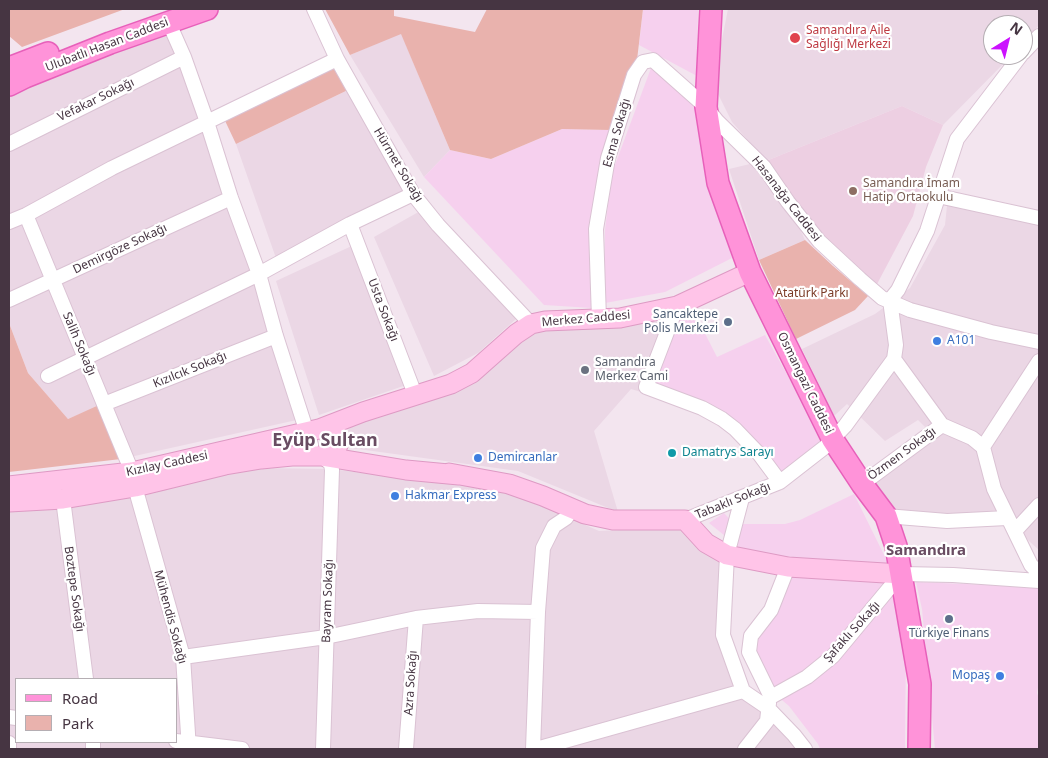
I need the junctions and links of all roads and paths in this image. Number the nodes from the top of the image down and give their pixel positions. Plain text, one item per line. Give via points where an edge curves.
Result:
1 (207, 9) edge
2 (314, 9) edge
3 (711, 9) edge
4 (169, 15) edge
5 (184, 57) junction
6 (336, 59) junction
7 (1014, 65) edge
8 (10, 70) edge
9 (706, 107) junction
10 (207, 122) junction
11 (9, 144) edge
12 (412, 194) junction
13 (938, 196) junction
14 (231, 198) junction
15 (26, 215) junction
16 (1039, 218) edge
17 (9, 222) edge
18 (350, 224) junction
19 (750, 272) junction
20 (259, 274) junction
21 (52, 280) junction
22 (9, 300) edge
23 (890, 300) junction
24 (677, 306) junction
25 (599, 319) junction
26 (531, 324) junction
27 (276, 336) junction
28 (1039, 342) edge
29 (84, 358) junction
30 (894, 359) junction
31 (1039, 361) edge
32 (48, 376) dead end
33 (416, 396) junction
34 (104, 404) junction
35 (942, 425) junction
36 (317, 436) junction
37 (833, 440) junction
38 (983, 447) junction
39 (133, 480) junction
40 (780, 482) junction
41 (862, 484) junction
42 (9, 486) edge
43 (742, 498) junction
44 (63, 499) junction
45 (9, 502) edge
46 (1039, 505) edge
47 (572, 508) junction
48 (886, 516) junction
49 (1007, 518) junction
50 (685, 520) junction
51 (1015, 531) junction
52 (727, 554) junction
53 (788, 567) junction
54 (1039, 573) edge
55 (901, 574) junction
56 (1039, 581) edge
57 (538, 612) junction
58 (416, 618) junction
59 (326, 637) junction
60 (183, 657) junction
61 (86, 678) edge
62 (744, 690) junction
63 (769, 703) junction
64 (9, 743) edge
65 (185, 744) edge
66 (9, 749) edge
67 (242, 749) edge
68 (323, 749) edge
69 (406, 749) edge
70 (534, 749) edge
71 (745, 749) edge
72 (805, 749) edge
73 (919, 749) edge

1 - 4 main road, Ulubatlı Hasan Caddesi
2 - 6 street, Hürmet Sokağı
3 - 9 main road, Osmangazi Caddesi
4 - 5 street, Bayram Sokağı
4 - 8 main road, Ulubatlı Hasan Caddesi
5 - 10 street, Bayram Sokağı
5 - 11 street, Vefakar Sokağı
6 - 10 street
6 - 12 street, Hürmet Sokağı
7 - 13 street via 957,139
9 - 19 main road, Osmangazi Caddesi via 718,183
9 - 23 street, Hasanağa Caddesi via 764,167 819,241 860,280 882,298
9 - 25 street, Esma Sokağı via 653,60 643,62 634,75 608,158 596,229
10 - 14 street, Bayram Sokağı
10 - 15 street via 112,168
12 - 18 street
12 - 26 street, Hürmet Sokağı
13 - 16 street
13 - 23 street via 927,231
14 - 20 street, Bayram Sokağı
14 - 21 street, Demirgöze Sokağı
15 - 17 street
15 - 21 street, Salih Sokağı
18 - 20 street
18 - 33 street, Usta Sokağı
19 - 24 main road, Merkez Caddesi
19 - 37 main road, Osmangazi Caddesi
20 - 27 street, Bayram Sokağı
20 - 29 street
21 - 22 street, Demirgöze Sokağı
21 - 29 street, Salih Sokağı
23 - 28 street, Hasanağa Caddesi via 910,310
23 - 30 street via 896,345
24 - 25 main road, Merkez Caddesi
24 - 40 street, Tabaklı Sokağı via 646,387 722,419 760,455
25 - 26 main road, Merkez Caddesi
26 - 33 main road, Merkez Caddesi via 472,373
27 - 34 street, Kızılcık Sokağı
27 - 36 street, Bayram Sokağı
29 - 32 street
29 - 34 street, Salih Sokağı
30 - 35 street
30 - 37 street, Tabaklı Sokağı
31 - 38 street
33 - 36 main road, Merkez Caddesi via 346,419
34 - 39 street, Salih Sokağı
35 - 38 street via 972,438
35 - 41 street, Özmen Sokağı
36 - 39 main road, Kızılay Caddesi
36 - 39 main road, Kızılay Caddesi via 292,456
36 - 47 main road via 354,452 509,484
36 - 59 street, Bayram Sokağı via 332,470
37 - 40 street, Tabaklı Sokağı
37 - 41 main road, Osmangazi Caddesi
38 - 49 street via 994,489
39 - 42 main road, Kızılay Caddesi
39 - 44 main road, Kızılay Caddesi
39 - 60 street, Mühendis Sokağı
40 - 43 street, Tabaklı Sokağı
41 - 48 main road, Osmangazi Caddesi
43 - 50 street, Tabaklı Sokağı
43 - 52 street
44 - 45 main road, Kızılay Caddesi
44 - 61 street, Boztepe Sokağı
46 - 51 street
47 - 50 main road via 613,520
47 - 57 street via 566,518 554,526 543,548
48 - 49 street via 946,521
48 - 55 main road, Osmangazi Caddesi
49 - 51 street
50 - 52 main road via 706,543
51 - 54 street via 1031,565
52 - 53 main road
52 - 62 street via 723,635
53 - 55 main road
53 - 63 street via 771,610 752,636 749,652
55 - 56 street
55 - 63 street, Şafaklı Sokağı via 833,656
55 - 73 main road, Osmangazi Caddesi via 920,684
57 - 58 street via 478,611
57 - 70 street
58 - 59 street
58 - 69 street, Azra Sokağı
59 - 60 street
59 - 68 street, Bayram Sokağı
60 - 65 street, Mühendis Sokağı
62 - 63 street
62 - 70 street
63 - 71 street via 767,721
63 - 72 street
64 - 66 street
65 - 67 street

